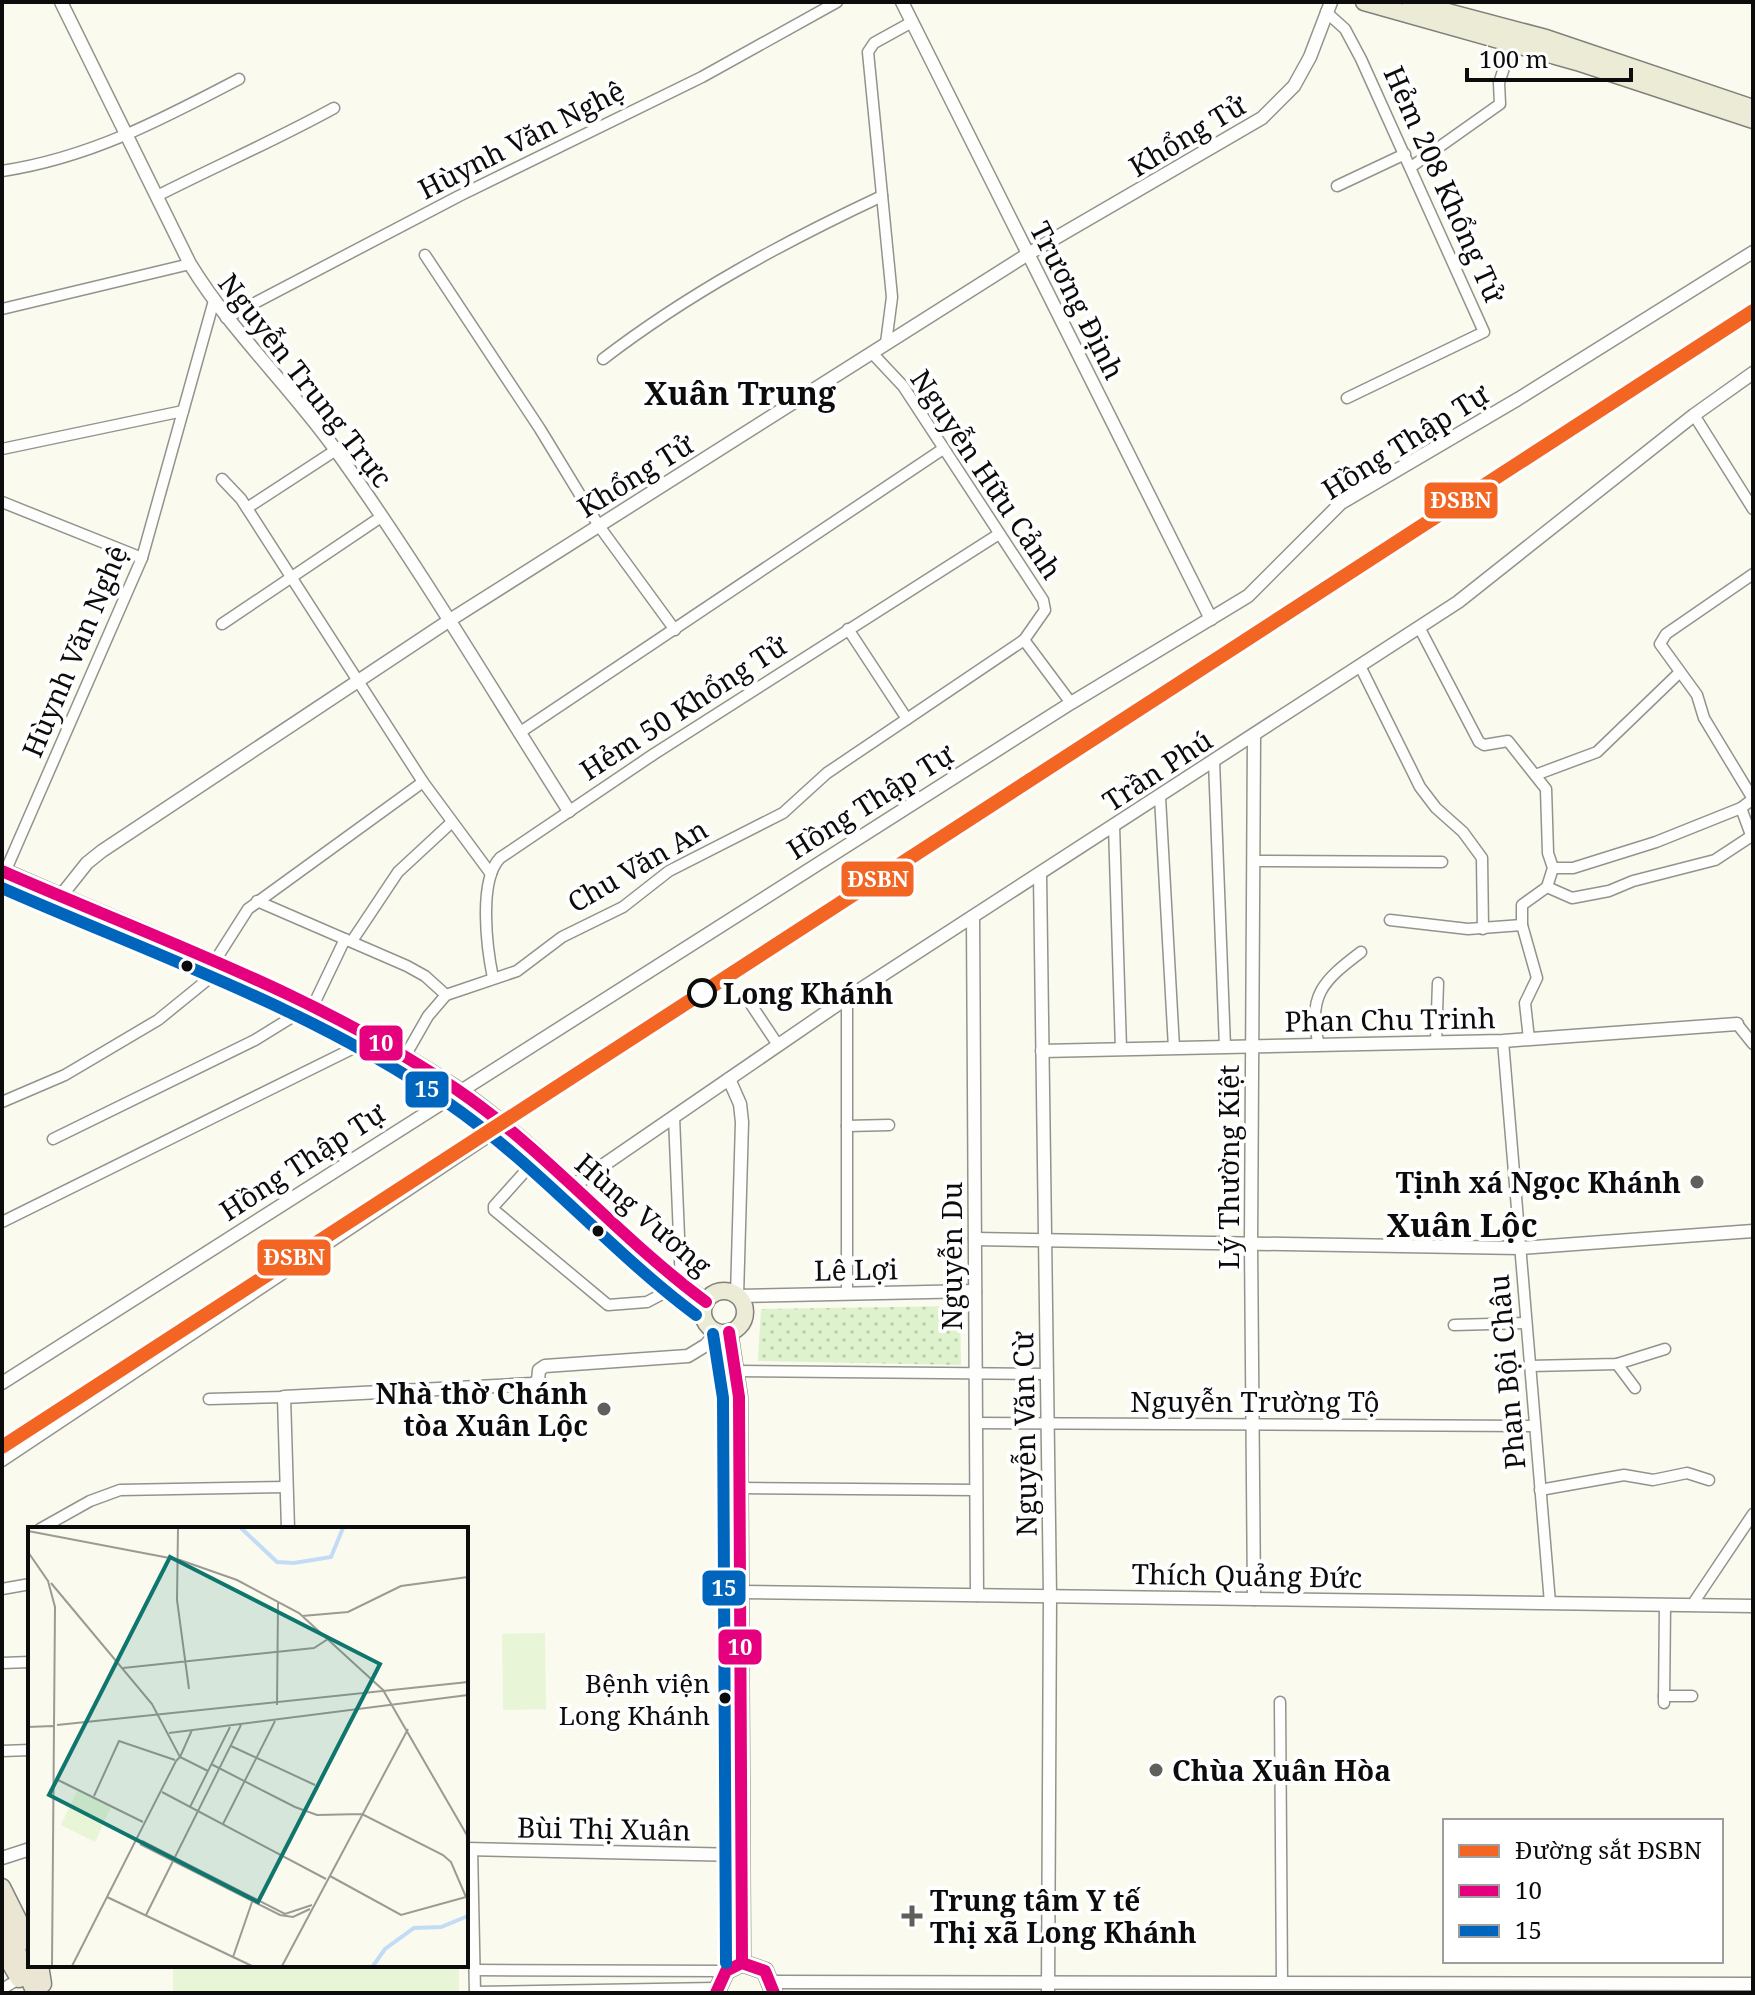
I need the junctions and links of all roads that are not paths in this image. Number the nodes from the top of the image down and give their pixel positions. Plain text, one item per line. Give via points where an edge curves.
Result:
1 (61, 2) edge
2 (837, 2) edge
3 (902, 2) edge
4 (1364, 2) edge
5 (1410, 2) edge
6 (1329, 7) edge
7 (912, 22) junction
8 (1512, 44) junction
9 (239, 79) dead end
10 (334, 108) dead end
11 (1753, 108) edge
12 (1753, 120) edge
13 (128, 137) junction
14 (1405, 154) junction
15 (1411, 167) junction
16 (2, 171) edge
17 (1337, 186) dead end
18 (157, 196) junction
19 (882, 196) junction
20 (1753, 252) edge
21 (1028, 254) junction
22 (425, 255) dead end
23 (190, 264) junction
24 (213, 304) junction
25 (2, 309) edge
26 (226, 318) junction
27 (886, 343) junction
28 (872, 353) junction
29 (603, 359) dead end
30 (1753, 373) edge
31 (1347, 398) dead end
32 (183, 411) junction
33 (1694, 415) junction
34 (2, 449) edge
35 (943, 449) junction
36 (336, 450) junction
37 (222, 479) dead end
38 (2, 502) edge
39 (247, 508) junction
40 (1753, 509) edge
41 (381, 517) junction
42 (599, 526) junction
43 (999, 534) junction
44 (142, 558) junction
45 (1753, 574) edge
46 (290, 579) junction
47 (1211, 619) junction
48 (450, 620) junction
49 (222, 624) dead end
50 (1419, 627) junction
51 (848, 629) junction
52 (675, 630) junction
53 (1024, 640) junction
54 (1360, 666) junction
55 (1679, 673) junction
56 (357, 682) junction
57 (1071, 703) junction
58 (907, 719) junction
59 (519, 733) junction
60 (1254, 735) junction
61 (1214, 761) junction
62 (1538, 774) junction
63 (423, 782) junction
64 (1160, 797) junction
65 (1741, 808) junction
66 (569, 811) junction
67 (452, 822) junction
68 (1114, 826) junction
69 (1752, 835) edge
70 (1254, 861) junction
71 (1442, 862) dead end
72 (1553, 868) junction
73 (4, 872) edge
74 (491, 874) junction
75 (1040, 874) junction
76 (1547, 887) junction
77 (60, 897) junction
78 (257, 901) junction
79 (973, 917) junction
80 (1390, 920) dead end
81 (1522, 925) junction
82 (1483, 929) junction
83 (348, 940) junction
84 (1361, 952) dead end
85 (217, 966) junction
86 (493, 978) junction
87 (1438, 983) dead end
88 (446, 995) junction
89 (847, 998) junction
90 (750, 1003) dead end
91 (308, 1006) junction
92 (1737, 1024) joint
93 (372, 1039) junction
94 (1529, 1039) junction
95 (1503, 1041) junction
96 (1436, 1042) junction
97 (1753, 1044) edge
98 (778, 1045) junction
99 (1319, 1045) junction
100 (1253, 1046) junction
101 (1225, 1047) junction
102 (1174, 1048) junction
103 (1121, 1049) junction
104 (1042, 1051) junction
105 (404, 1058) junction
106 (729, 1079) junction
107 (457, 1090) junction
108 (2, 1102) edge
109 (674, 1117) junction
110 (889, 1125) dead end
111 (847, 1126) junction
112 (503, 1127) junction
113 (53, 1139) dead end
114 (538, 1157) junction
115 (573, 1186) junction
116 (2, 1222) edge
117 (1753, 1231) edge
118 (975, 1239) junction
119 (1045, 1240) junction
120 (1251, 1243) junction
121 (1520, 1248) junction
122 (681, 1284) junction
123 (975, 1291) junction
124 (847, 1293) junction
125 (737, 1296) junction
126 (706, 1302) junction
127 (1526, 1323) junction
128 (1454, 1325) dead end
129 (723, 1332) junction
130 (1665, 1349) dead end
131 (1617, 1364) junction
132 (1530, 1366) junction
133 (734, 1371) junction
134 (976, 1373) junction
135 (1047, 1374) junction
136 (2, 1383) edge
137 (1635, 1388) dead end
138 (284, 1397) junction
139 (209, 1399) dead end
140 (976, 1423) junction
141 (1048, 1423) junction
142 (1253, 1425) junction
143 (1534, 1426) junction
144 (2, 1461) edge
145 (1709, 1480) dead end
146 (287, 1487) junction
147 (739, 1488) junction
148 (976, 1490) junction
149 (1540, 1490) junction
150 (1753, 1514) edge
151 (44, 1527) edge
152 (288, 1527) edge
153 (28, 1584) edge
154 (2, 1589) edge
155 (740, 1592) junction
156 (977, 1595) junction
157 (1050, 1596) junction
158 (1254, 1599) junction
159 (1550, 1603) junction
160 (1665, 1605) junction
161 (1692, 1605) junction
162 (1753, 1606) edge
163 (28, 1662) edge
164 (2, 1663) edge
165 (1692, 1696) dead end
166 (1280, 1702) dead end
167 (28, 1750) edge
168 (2, 1751) edge
169 (469, 1849) edge
170 (28, 1850) edge
171 (742, 1855) junction
172 (2, 1858) edge
173 (2, 1887) edge
174 (2, 1916) edge
175 (10, 1948) edge
176 (28, 1962) edge
177 (742, 1963) junction
178 (32, 1967) edge
179 (40, 1967) edge
180 (475, 1970) junction
181 (726, 1971) junction
182 (1282, 1983) junction
183 (1753, 1984) edge
184 (773, 1987) edge
185 (35, 1988) edge
186 (1049, 1988) edge
187 (2, 1989) edge
188 (716, 1991) edge
189 (475, 1992) edge

1 - 13 street, Nguyễn Trung Trực
2 - 26 street, Hùynh Văn Nghệ via 702,77
3 - 7 street, Trương Định
4 - 8 main road
5 - 11 main road via 1546,38
6 - 14 street, Hẻm 208 Khổng Tử via 1354,44
6 - 21 street, Khổng Tử via 1302,73 1275,108
7 - 19 street, Nguyễn Hữu Cảnh via 874,43 868,52
7 - 21 street, Trương Định
8 - 12 main road
8 - 15 street via 1499,83 1500,104
9 - 13 street
10 - 18 street
13 - 16 street via 62,161
13 - 18 street, Nguyễn Trung Trực
14 - 15 street, Hẻm 208 Khổng Tử
14 - 17 street
15 - 31 street, Hẻm 208 Khổng Tử via 1484,332
18 - 23 street, Nguyễn Trung Trực
19 - 27 street, Nguyễn Hữu Cảnh via 892,297
19 - 29 street via 803,233 713,285
20 - 47 street, Hồng Thập Tự via 1341,503 1258,588
21 - 27 street, Khổng Tử
21 - 47 street, Trương Định
22 - 42 street
23 - 24 street, Nguyễn Trung Trực
23 - 25 street
24 - 26 street, Nguyễn Trung Trực
24 - 32 street, Hùynh Văn Nghệ
26 - 36 street, Nguyễn Trung Trực
27 - 28 street, Khổng Tử
28 - 35 street, Nguyễn Hữu Cảnh via 903,386
28 - 42 street, Khổng Tử
30 - 33 street, Trần Phú
32 - 34 street
32 - 44 street, Hùynh Văn Nghệ
33 - 40 street
33 - 50 street, Trần Phú via 1476,590
35 - 43 street, Nguyễn Hữu Cảnh
35 - 52 street
36 - 39 street
36 - 41 street, Nguyễn Trung Trực
37 - 39 street
38 - 44 street
39 - 46 street
41 - 46 street
41 - 48 street, Nguyễn Trung Trực
42 - 48 street, Khổng Tử
42 - 52 street
43 - 51 street, Hẻm 50 Khổng Tử
43 - 53 street, Nguyễn Hữu Cảnh via 1045,605
44 - 73 street, Hùynh Văn Nghệ
45 - 55 street via 1661,639 1661,649
46 - 49 street
46 - 56 street
47 - 57 street, Hồng Thập Tự
48 - 56 street, Khổng Tử
48 - 59 street, Nguyễn Trung Trực
50 - 54 street, Trần Phú
50 - 62 street via 1479,742 1508,741
51 - 58 street
51 - 66 street, Hẻm 50 Khổng Tử
52 - 59 street
53 - 57 street
53 - 58 street, Chu Văn An
54 - 60 street, Trần Phú
54 - 82 street via 1420,787 1482,858
55 - 62 street via 1597,752
55 - 65 street via 1697,695 1704,718 1752,795
56 - 63 street
56 - 77 street, Khổng Tử via 102,851
57 - 107 street, Hồng Thập Tự
58 - 86 street, Chu Văn An via 827,773 783,813 679,865 623,907 553,943 517,971
59 - 66 street, Nguyễn Trung Trực
60 - 61 street, Trần Phú
60 - 70 street, Lý Thường Kiệt
61 - 64 street, Trần Phú
61 - 101 street
62 - 72 street via 1546,789
63 - 67 street
63 - 78 street
64 - 68 street, Trần Phú
64 - 102 street
65 - 69 street
65 - 72 street via 1656,842 1573,868
66 - 74 street, Hẻm 50 Khổng Tử via 500,858
67 - 74 street
67 - 83 street via 398,872
68 - 75 street, Trần Phú
68 - 103 street
69 - 76 street via 1715,860 1609,891 1572,898
70 - 71 street
70 - 100 street, Lý Thường Kiệt
72 - 76 street
73 - 77 main road, Hùng Vương
74 - 86 street via 486,936
75 - 79 street, Trần Phú
75 - 104 street, Nguyễn Văn Cừ
76 - 81 street via 1522,905
77 - 85 main road, Hùng Vương
78 - 83 street
78 - 85 street via 239,919
79 - 89 street, Trần Phú
79 - 118 street, Nguyễn Du
80 - 82 street
81 - 82 street
81 - 94 street via 1537,978 1525,1003
83 - 88 street via 419,972
83 - 91 street
84 - 99 street via 1331,974 1318,994 1314,1023
85 - 91 main road, Hùng Vương
85 - 108 street via 158,1020 65,1075
86 - 88 street, Chu Văn An
87 - 96 street
88 - 105 street
89 - 98 street, Trần Phú
89 - 111 street
90 - 98 street
91 - 93 main road, Hùng Vương
91 - 113 street via 255,1040
92 - 94 street, Phan Chu Trinh
92 - 97 street
93 - 105 main road, Hùng Vương
93 - 116 street
94 - 95 street, Phan Chu Trinh
95 - 96 street, Phan Chu Trinh
95 - 121 street, Phan Bội Châu
96 - 99 street, Phan Chu Trinh
98 - 106 street, Trần Phú
99 - 100 street, Phan Chu Trinh
100 - 101 street, Phan Chu Trinh
100 - 120 street, Lý Thường Kiệt
101 - 102 street, Phan Chu Trinh
102 - 103 street, Phan Chu Trinh
103 - 104 street, Phan Chu Trinh
104 - 119 street, Nguyễn Văn Cừ
105 - 107 main road, Hùng Vương
106 - 109 street, Trần Phú
106 - 125 street via 742,1122
107 - 112 main road, Hùng Vương
107 - 136 street, Hồng Thập Tự
109 - 115 street, Trần Phú
109 - 122 street
110 - 111 street
111 - 124 street
112 - 114 main road, Hùng Vương
112 - 144 street
114 - 115 main road, Hùng Vương
114 - 122 street via 494,1206 498,1214 608,1305 647,1302
115 - 122 main road, Hùng Vương
117 - 121 street
118 - 119 street
118 - 123 street, Nguyễn Du
119 - 120 street
119 - 135 street, Nguyễn Văn Cừ
120 - 121 street
120 - 142 street, Lý Thường Kiệt
121 - 127 street, Phan Bội Châu
122 - 126 main road, Hùng Vương
123 - 124 street, Lê Lợi
123 - 134 street, Nguyễn Du
124 - 125 street, Lê Lợi
125 - 126 main road via 720,1292
125 - 129 main road via 744,1305 744,1319
126 - 129 main road via 705,1321
127 - 128 street
127 - 132 street, Phan Bội Châu
129 - 133 main road
129 - 138 street via 688,1356 545,1366 532,1384
130 - 131 street
131 - 132 street
131 - 137 street
132 - 143 street, Phan Bội Châu
133 - 134 street
133 - 147 main road
134 - 135 street
134 - 140 street, Nguyễn Du
135 - 141 street, Nguyễn Văn Cừ
138 - 139 street
138 - 146 street
140 - 141 street, Nguyễn Trường Tộ
140 - 148 street, Nguyễn Du
141 - 142 street, Nguyễn Trường Tộ
141 - 157 street, Nguyễn Văn Cừ
142 - 143 street, Nguyễn Trường Tộ
142 - 158 street, Lý Thường Kiệt
143 - 149 street, Phan Bội Châu
145 - 149 street via 1687,1473 1653,1480 1624,1475
146 - 151 street via 120,1490
146 - 152 street
147 - 148 street
147 - 155 main road
148 - 156 street, Nguyễn Du
149 - 159 street, Phan Bội Châu
150 - 161 street
153 - 154 street
155 - 156 street, Thích Quảng Đức
155 - 171 main road
156 - 157 street, Thích Quảng Đức
157 - 158 street, Thích Quảng Đức
157 - 186 street, Nguyễn Văn Cừ
158 - 159 street, Thích Quảng Đức
159 - 160 street, Thích Quảng Đức
160 - 161 street, Thích Quảng Đức
160 - 165 street via 1664,1700
161 - 162 street, Thích Quảng Đức
163 - 164 street
166 - 182 street
167 - 168 street
169 - 171 street, Bùi Thị Xuân
169 - 180 street
170 - 172 street
171 - 177 main road
173 - 175 highway
174 - 175 highway
175 - 176 highway
175 - 185 highway
177 - 181 main road
177 - 184 main road via 765,1971
178 - 185 highway
179 - 185 highway
180 - 181 street
180 - 189 street
181 - 188 main road
182 - 183 street
182 - 186 street
184 - 186 street
185 - 187 street
188 - 189 street

